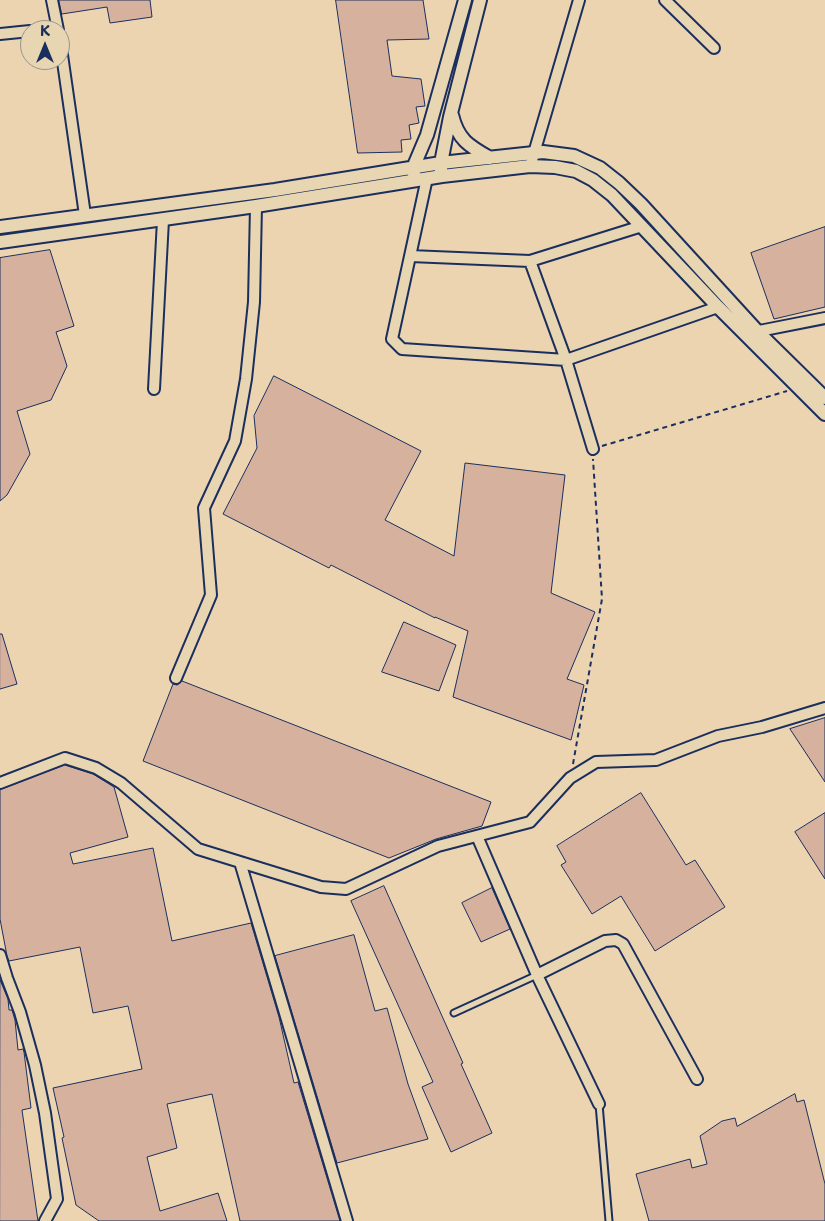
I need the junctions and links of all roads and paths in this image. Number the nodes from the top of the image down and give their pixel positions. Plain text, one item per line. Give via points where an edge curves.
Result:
1 (52, 0) edge
2 (465, 0) edge
3 (480, 0) edge
4 (579, 0) edge
5 (665, 0) edge
6 (56, 20) edge
7 (20, 32) edge
8 (0, 34) edge
9 (714, 48) dead end
10 (64, 70) edge
11 (452, 111) junction
12 (533, 154) junction
13 (490, 158) junction
14 (530, 166) junction
15 (441, 170) junction
16 (418, 176) junction
17 (256, 206) junction
18 (85, 215) junction
19 (162, 220) junction
20 (642, 226) junction
21 (0, 227) edge
22 (87, 230) junction
23 (0, 242) edge
24 (410, 256) junction
25 (530, 261) junction
26 (718, 307) junction
27 (825, 318) edge
28 (752, 333) junction
29 (566, 360) junction
30 (799, 387) junction
31 (154, 389) dead end
32 (825, 398) edge
33 (825, 414) edge
34 (593, 449) junction
35 (176, 678) dead end
36 (825, 708) edge
37 (570, 778) junction
38 (0, 783) edge
39 (477, 836) junction
40 (240, 862) junction
41 (0, 955) edge
42 (537, 975) junction
43 (454, 1013) dead end
44 (697, 1079) dead end
45 (599, 1104) joint
46 (45, 1221) edge
47 (347, 1221) edge
48 (609, 1221) edge

1 - 6 street
2 - 16 street
3 - 11 street
4 - 12 street
5 - 9 street
7 - 8 street
10 - 18 street
11 - 13 street via 455,128 462,138
11 - 15 street
12 - 13 street
12 - 14 street
12 - 28 street via 574,156 600,168 619,182 642,204
13 - 15 street
14 - 15 street
14 - 20 street via 576,171 612,195
15 - 16 street
16 - 17 street
16 - 18 street via 275,190
16 - 24 street
17 - 19 street
17 - 35 street via 254,302 246,379 235,441 204,508 211,595
18 - 21 street
18 - 22 street
19 - 22 street
19 - 31 street
20 - 25 street
20 - 26 street
22 - 23 street
24 - 25 street
24 - 29 street via 392,339 402,349
25 - 29 street
26 - 28 street
26 - 29 street
27 - 28 street
28 - 30 street
28 - 32 street
29 - 34 street
30 - 33 street
30 - 34 path
34 - 37 path via 602,599
36 - 37 street via 718,736 656,760 596,762
37 - 39 street via 530,822
38 - 40 street via 65,758 96,768 121,783 198,849
39 - 40 street via 438,846 346,889 321,887
39 - 42 street
40 - 47 street
41 - 46 street via 35,1065 44,1113 57,1200
42 - 43 lane
42 - 44 street via 605,941 616,940 623,944
42 - 45 street
45 - 48 lane

